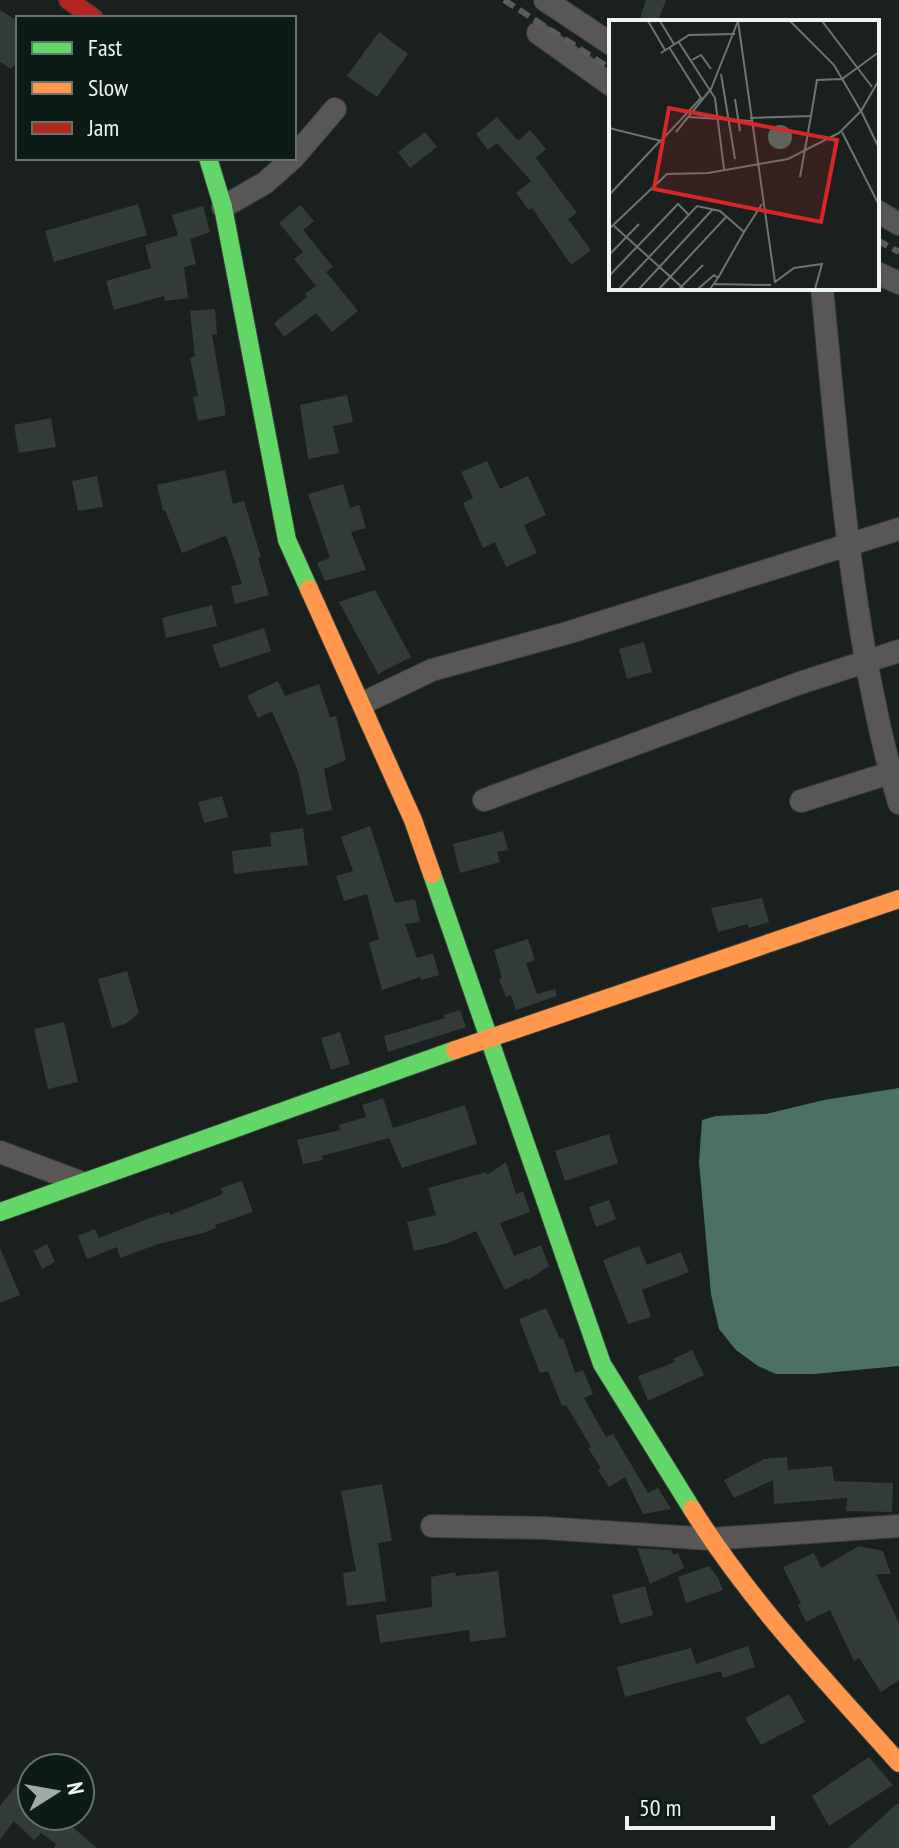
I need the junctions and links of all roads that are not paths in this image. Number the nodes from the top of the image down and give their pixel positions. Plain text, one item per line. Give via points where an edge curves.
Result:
1 (68, 0) edge
2 (545, 0) edge
3 (91, 16) edge
4 (538, 33) dead end
5 (609, 43) edge
6 (609, 84) edge
7 (335, 109) dead end
8 (296, 156) edge
9 (209, 160) edge
10 (292, 160) edge
11 (223, 207) junction
12 (879, 212) edge
13 (899, 224) edge
14 (879, 274) edge
15 (899, 283) edge
16 (822, 290) edge
17 (899, 529) edge
18 (848, 547) junction
19 (899, 651) edge
20 (867, 663) junction
21 (363, 703) junction
22 (895, 772) edge
23 (484, 800) dead end
24 (801, 801) dead end
25 (899, 803) edge
26 (899, 899) edge
27 (489, 1038) junction
28 (0, 1152) edge
29 (80, 1182) junction
30 (0, 1212) edge
31 (432, 1526) dead end
32 (899, 1526) edge
33 (711, 1539) junction
34 (899, 1763) edge

1 - 3 main road
2 - 5 street
4 - 6 street
7 - 8 street
9 - 11 main road
10 - 11 street
11 - 21 main road via 287,540
12 - 13 street
14 - 15 street
16 - 18 street
17 - 18 street
18 - 20 street
18 - 21 street via 432,670
19 - 20 street
20 - 22 street
20 - 23 street
21 - 27 main road via 413,820
22 - 24 street
22 - 25 street
26 - 27 main road
27 - 29 main road
27 - 33 main road via 602,1364
28 - 29 street
29 - 30 main road
31 - 33 street
32 - 33 street
33 - 34 main road via 791,1642

